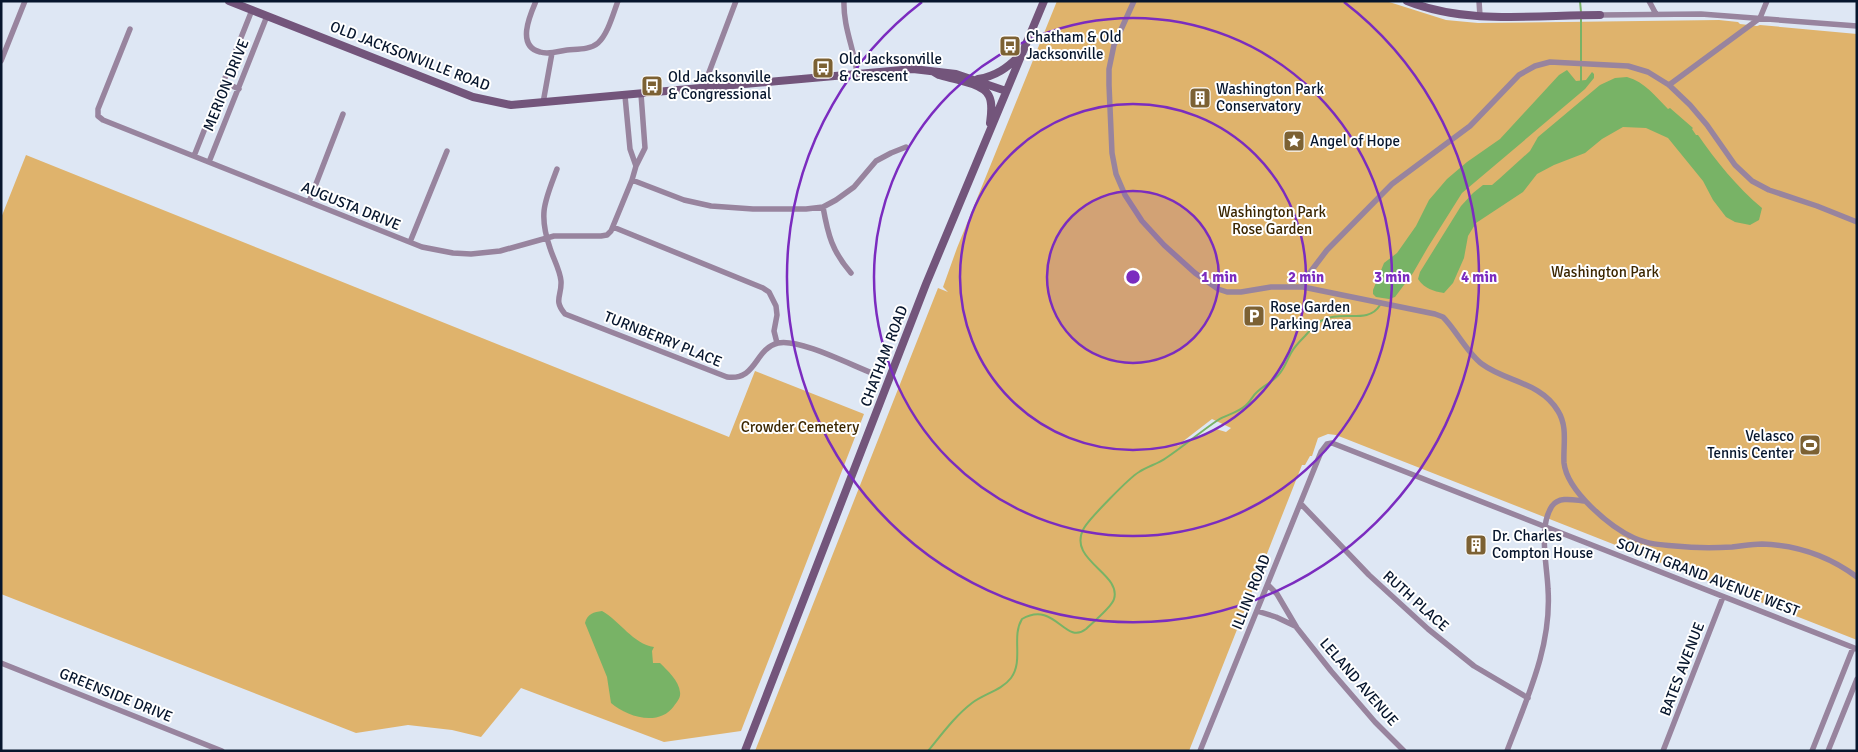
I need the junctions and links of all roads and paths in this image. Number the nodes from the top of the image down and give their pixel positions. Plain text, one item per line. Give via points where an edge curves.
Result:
1 (25, 1) edge
2 (229, 1) edge
3 (536, 1) edge
4 (618, 1) edge
5 (736, 1) edge
6 (844, 1) edge
7 (1044, 1) edge
8 (1134, 1) edge
9 (1407, 1) edge
10 (1479, 1) edge
11 (1649, 1) edge
12 (1768, 1) edge
13 (252, 10) junction
14 (1656, 14) junction
15 (1600, 15) joint
16 (267, 16) junction
17 (1480, 16) junction
18 (1760, 18) junction
19 (1857, 26) edge
20 (130, 29) dead end
21 (3, 49) edge
22 (1022, 52) junction
23 (552, 53) junction
24 (1, 61) edge
25 (931, 70) junction
26 (857, 73) junction
27 (975, 79) junction
28 (223, 82) junction
29 (1669, 85) junction
30 (709, 88) junction
31 (238, 89) junction
32 (1006, 91) junction
33 (641, 94) junction
34 (625, 96) junction
35 (543, 103) junction
36 (343, 114) dead end
37 (990, 131) junction
38 (906, 147) dead end
39 (446, 151) dead end
40 (194, 156) junction
41 (209, 162) junction
42 (636, 166) junction
43 (557, 169) dead end
44 (632, 180) junction
45 (309, 202) junction
46 (823, 207) junction
47 (1857, 222) edge
48 (613, 227) junction
49 (547, 238) junction
50 (410, 242) junction
51 (851, 273) dead end
52 (1303, 287) junction
53 (777, 343) junction
54 (872, 373) dead end
55 (1327, 444) joint
56 (1584, 501) junction
57 (1301, 504) junction
58 (1544, 526) junction
59 (1857, 578) edge
60 (1268, 585) junction
61 (1723, 597) junction
62 (1257, 611) junction
63 (1297, 628) junction
64 (1855, 648) edge
65 (1, 663) edge
66 (1857, 679) edge
67 (1528, 698) junction
68 (1401, 750) edge
69 (222, 751) edge
70 (745, 751) edge
71 (1200, 751) edge
72 (1507, 751) edge
73 (1663, 751) edge
74 (1812, 751) edge
75 (1828, 751) edge

1 - 21 street
2 - 13 street, OLD JACKSONVILLE ROAD
3 - 23 street via 527,26 528,42 540,52
4 - 23 street via 598,43
5 - 30 street via 708,76
6 - 26 street via 846,28
7 - 22 street, CHATHAM ROAD
8 - 52 street via 1114,44 1108,85 1112,153 1125,195 1142,221 1164,245 1218,289 1241,292 1270,287
9 - 17 street via 1441,12
10 - 17 street
11 - 14 street
12 - 18 street
13 - 16 street, OLD JACKSONVILLE ROAD
13 - 28 street, MERION DRIVE
14 - 15 street
14 - 18 street
15 - 17 street
16 - 31 street, MERION DRIVE
16 - 35 street, OLD JACKSONVILLE ROAD via 473,97 512,105
18 - 19 street
18 - 29 street
20 - 40 street, AUGUSTA DRIVE via 95,117
21 - 24 street
22 - 27 street via 997,74
22 - 32 street, CHATHAM ROAD
23 - 35 street
25 - 26 street, OLD JACKSONVILLE ROAD
25 - 27 street, OLD JACKSONVILLE ROAD
25 - 37 street via 986,92 990,99
26 - 30 street, OLD JACKSONVILLE ROAD
27 - 32 street, OLD JACKSONVILLE ROAD
28 - 31 street
28 - 40 street, MERION DRIVE
29 - 47 street via 1701,117 1735,165 1752,180 1769,190
29 - 52 street via 1634,67 1576,63 1542,64 1519,75 1470,126 1378,197 1317,262
30 - 33 street, OLD JACKSONVILLE ROAD
31 - 41 street, MERION DRIVE
32 - 37 street, CHATHAM ROAD
33 - 34 street, OLD JACKSONVILLE ROAD
33 - 42 street via 645,148
34 - 35 street, OLD JACKSONVILLE ROAD
34 - 42 street via 630,149
36 - 45 street
37 - 70 street, CHATHAM ROAD via 926,284
38 - 46 street via 876,162 846,194
39 - 50 street
40 - 41 street, AUGUSTA DRIVE
41 - 45 street, AUGUSTA DRIVE
42 - 44 street
43 - 49 street, TURNBERRY PLACE via 544,203
44 - 46 street via 684,200 711,206 761,209
44 - 48 street
45 - 50 street, AUGUSTA DRIVE
46 - 51 street via 833,249
48 - 49 street, AUGUSTA DRIVE via 607,235
48 - 53 street via 769,292 776,306 774,331
49 - 50 street, AUGUSTA DRIVE via 500,251 471,254 436,250
49 - 53 street, TURNBERRY PLACE via 561,280 559,305 571,317 727,377 744,375 765,350
52 - 56 street via 1443,317 1479,362 1532,386 1551,401 1564,429 1566,472
53 - 54 street via 801,344
55 - 57 street, ILLINI ROAD
55 - 58 street, SOUTH GRAND AVENUE WEST via 1341,445
56 - 58 street via 1567,499 1553,504
56 - 59 street via 1621,531 1642,541 1687,547 1761,544 1788,547 1827,558
57 - 60 street, ILLINI ROAD
57 - 67 street, RUTH PLACE via 1368,575 1428,629 1474,666
58 - 61 street, SOUTH GRAND AVENUE WEST
58 - 67 street via 1548,615 1542,654
60 - 62 street, ILLINI ROAD
60 - 63 street, LELAND AVENUE
61 - 64 street, SOUTH GRAND AVENUE WEST
61 - 73 street, BATES AVENUE
62 - 63 street
62 - 71 street, ILLINI ROAD
63 - 68 street, LELAND AVENUE via 1354,699
64 - 74 street
65 - 69 street, GREENSIDE DRIVE
66 - 75 street
67 - 72 street

